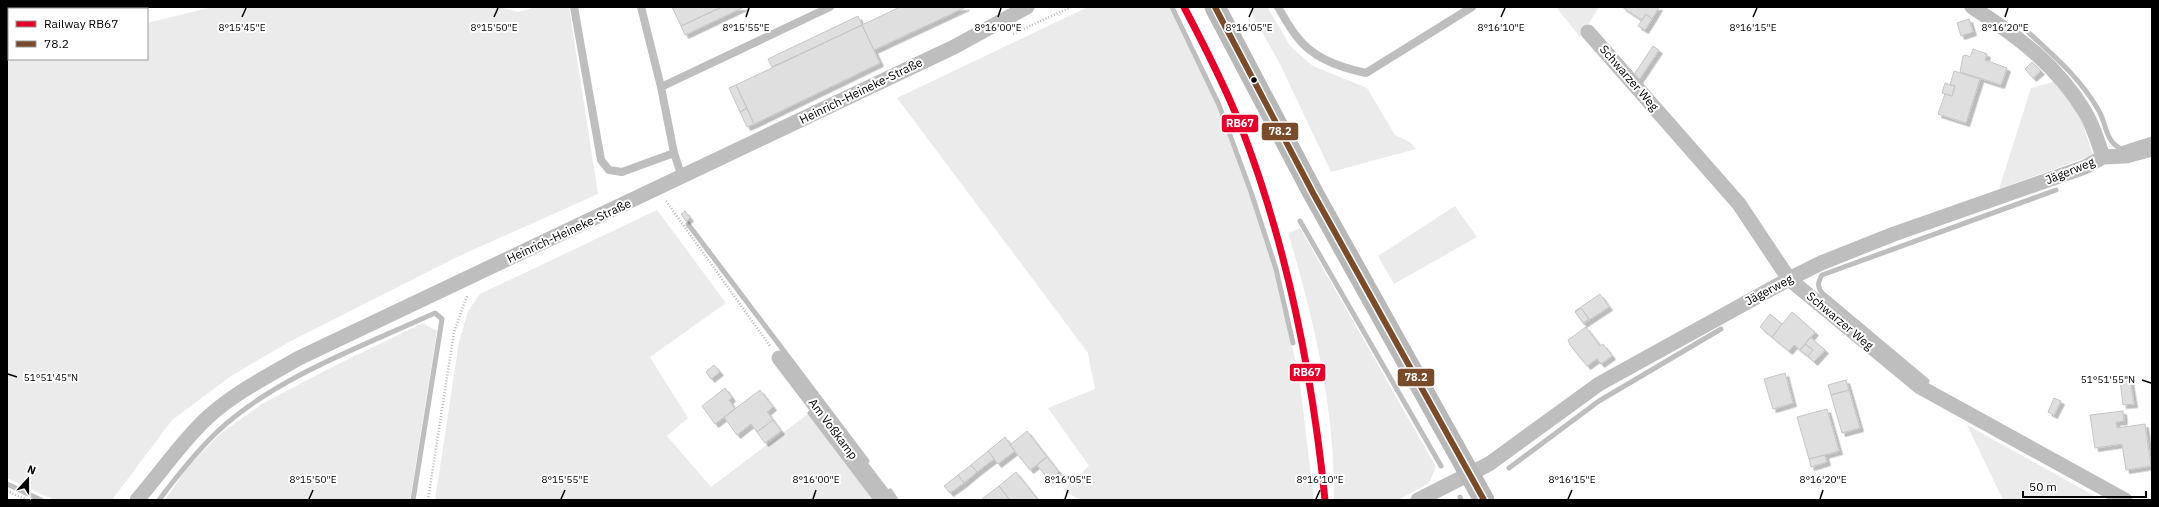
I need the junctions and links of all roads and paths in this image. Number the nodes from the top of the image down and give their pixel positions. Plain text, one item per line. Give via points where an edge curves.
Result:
1 (574, 7) edge
2 (641, 7) edge
3 (830, 7) edge
4 (1027, 7) edge
5 (1215, 7) edge
6 (1278, 7) edge
7 (1472, 7) edge
8 (1972, 7) edge
9 (1588, 32) dead end
10 (661, 87) junction
11 (2152, 149) edge
12 (674, 153) junction
13 (2103, 157) junction
14 (682, 177) junction
15 (657, 189) junction
16 (1789, 279) junction
17 (473, 289) dead end
18 (779, 358) joint
19 (1469, 474) junction
20 (7, 491) edge
21 (139, 498) edge
22 (27, 500) edge
23 (428, 500) edge
24 (887, 500) edge
25 (1418, 500) edge
26 (1484, 500) edge
27 (2125, 500) edge

1 - 12 lane via 601,160 609,170 622,172
2 - 10 lane
3 - 10 lane
4 - 14 street, Heinrich-Heineke-Straße via 954,47
5 - 19 main road via 1313,193
6 - 7 lane via 1298,39 1319,56 1350,70 1366,73
8 - 13 street via 2016,35 2060,75 2086,113
9 - 16 street, Schwarzer Weg via 1739,204
10 - 12 lane
11 - 13 street, Jägerweg via 2126,156
12 - 14 lane
13 - 16 street, Jägerweg via 2085,167 1894,234 1821,263
14 - 15 street, Heinrich-Heineke-Straße
15 - 18 path
15 - 21 street, Heinrich-Heineke-Straße via 299,358 252,384 207,418
16 - 19 street, Jägerweg via 1599,384 1489,464
16 - 27 street, Schwarzer Weg via 1920,387
17 - 23 path via 465,301 454,332
18 - 24 street, Am Voßkamp
19 - 25 street, Jägerweg
19 - 26 main road
20 - 22 path

